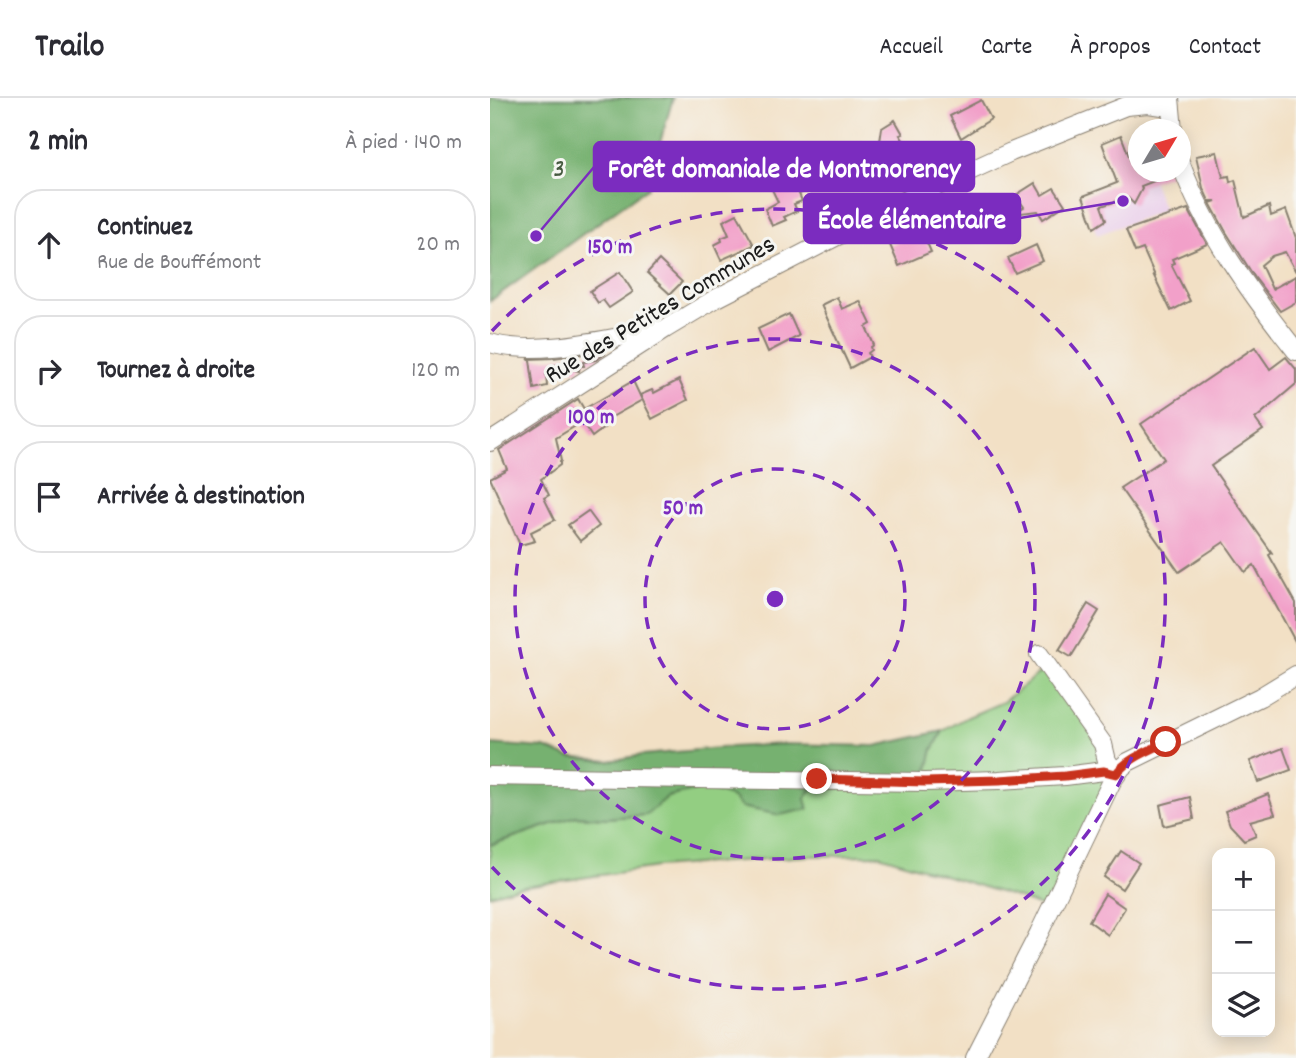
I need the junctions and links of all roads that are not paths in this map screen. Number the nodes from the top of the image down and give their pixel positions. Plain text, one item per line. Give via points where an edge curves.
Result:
1 (1170, 102) edge
2 (1187, 182) edge
3 (665, 328) junction
4 (490, 343) edge
5 (1296, 351) edge
6 (490, 442) edge
7 (1039, 654) dead end
8 (1296, 675) edge
9 (1116, 774) junction
10 (490, 776) edge
11 (975, 1058) edge

1 - 3 street, Rue des Petites Communes via 1126,106 1011,152 911,198
2 - 5 street via 1232,264
3 - 4 street via 544,348
3 - 6 street, Rue des Petites Communes
7 - 9 street via 1103,744
8 - 9 street via 1137,757
9 - 10 street via 925,782
9 - 11 street

